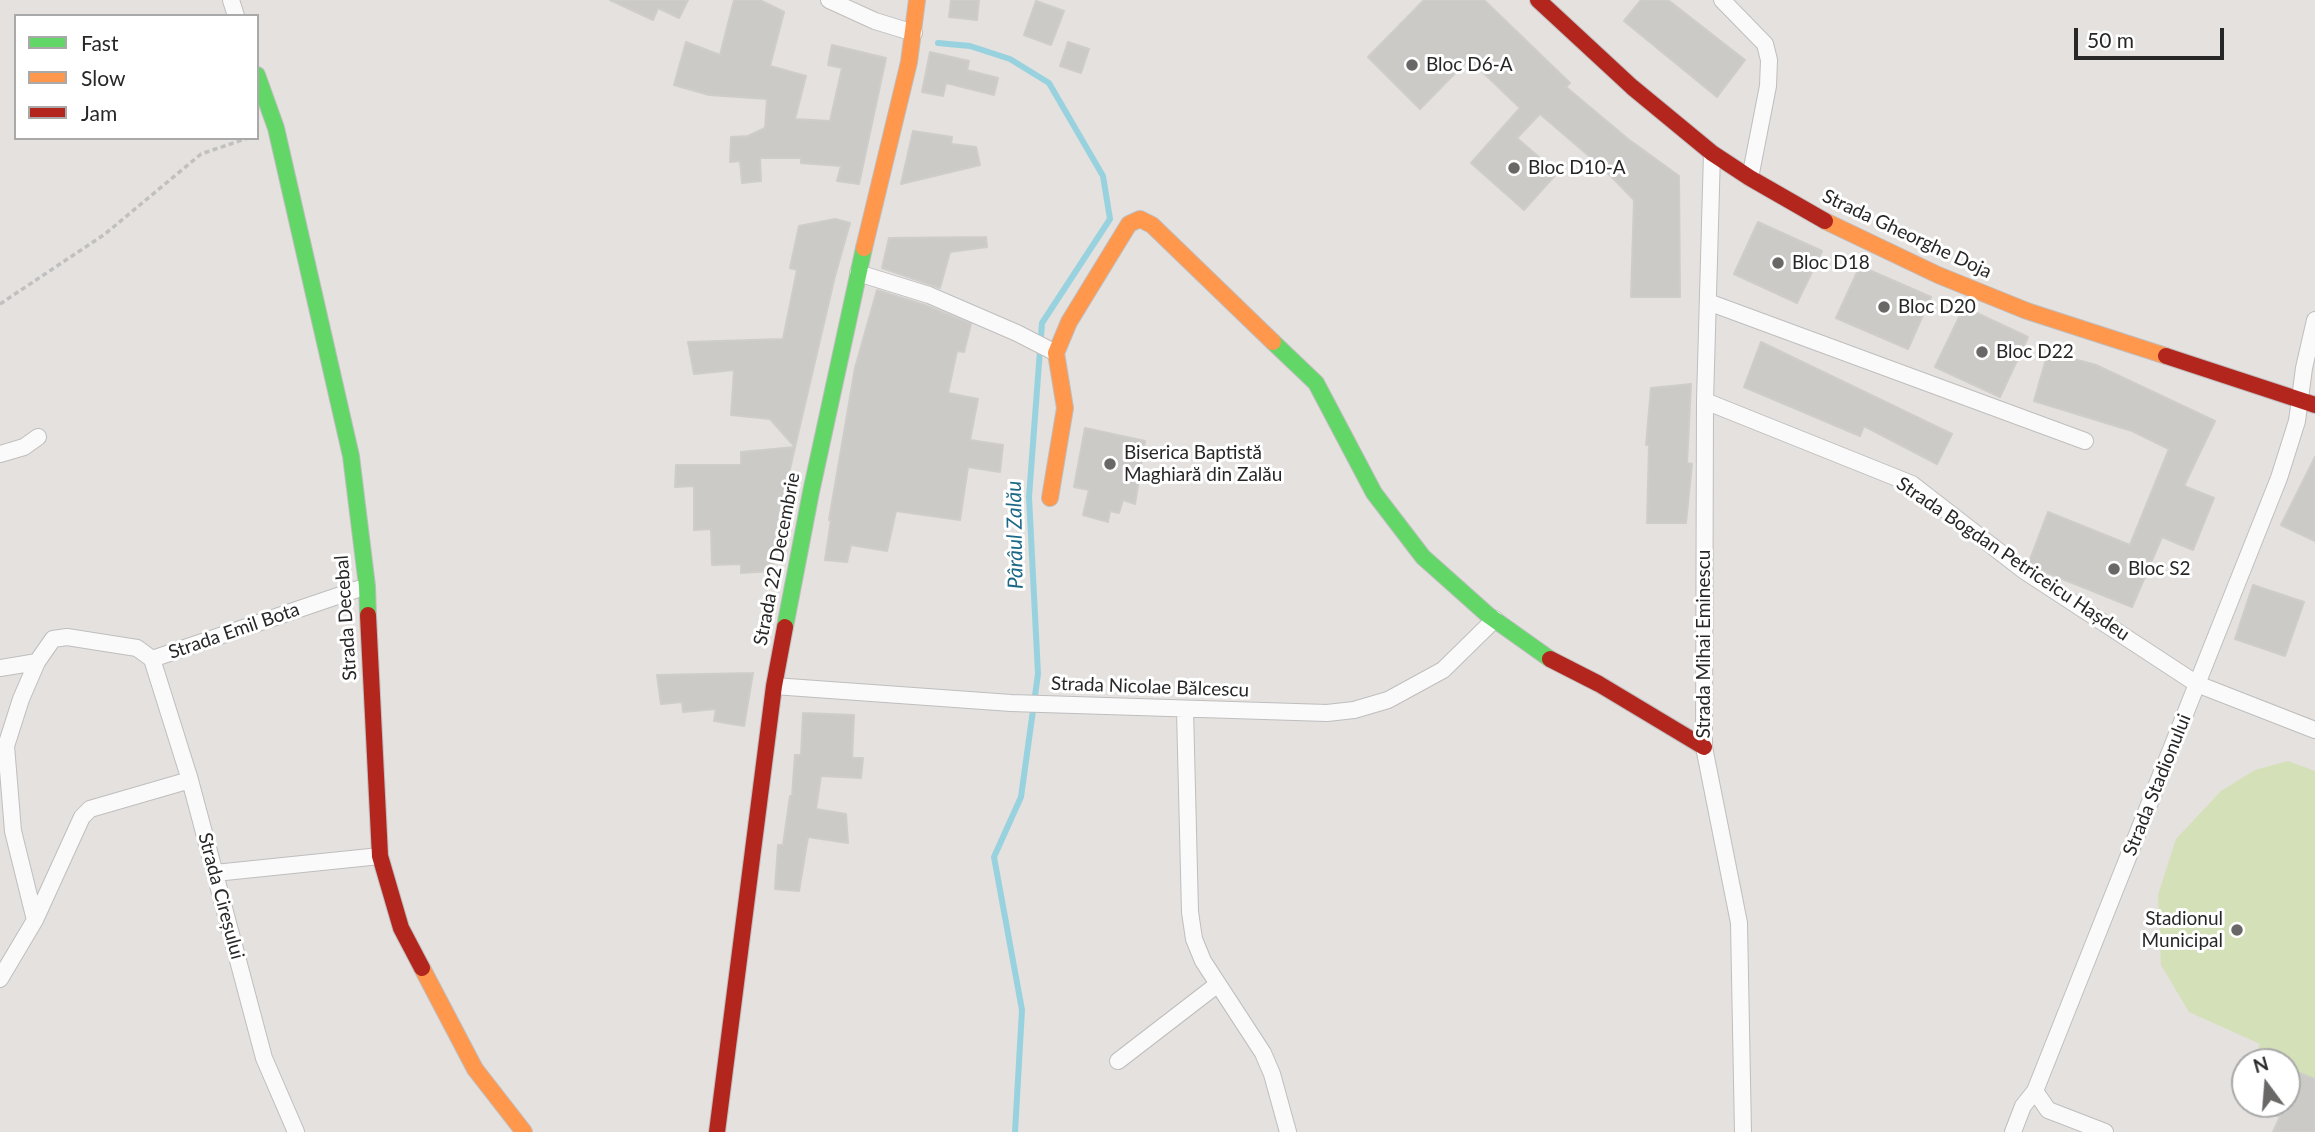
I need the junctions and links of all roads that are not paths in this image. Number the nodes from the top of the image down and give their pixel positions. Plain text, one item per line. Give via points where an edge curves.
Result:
1 (830, 0) edge
2 (917, 0) edge
3 (1538, 0) edge
4 (1722, 0) edge
5 (914, 33) junction
6 (259, 81) edge
7 (1712, 153) junction
8 (1750, 178) junction
9 (858, 273) junction
10 (1708, 302) junction
11 (2315, 320) edge
12 (1056, 353) junction
13 (1705, 401) junction
14 (2308, 402) edge
15 (38, 437) dead end
16 (2085, 441) dead end
17 (0, 454) edge
18 (1050, 498) dead end
19 (367, 586) junction
20 (1495, 620) junction
21 (152, 659) junction
22 (37, 662) junction
23 (0, 668) edge
24 (2197, 684) junction
25 (774, 686) junction
26 (1185, 710) junction
27 (2315, 730) edge
28 (3, 746) edge
29 (1704, 747) junction
30 (190, 780) junction
31 (380, 856) junction
32 (215, 873) junction
33 (35, 920) junction
34 (0, 979) edge
35 (1218, 984) junction
36 (1118, 1061) dead end
37 (2035, 1091) junction
38 (296, 1132) edge
39 (524, 1132) edge
40 (717, 1132) edge
41 (1288, 1132) edge
42 (1743, 1132) edge
43 (2013, 1132) edge
44 (2105, 1132) edge

1 - 5 street
2 - 5 street, Strada 22 Decembrie
3 - 7 street, Strada Gheorghe Doja
4 - 8 street via 1765,44 1769,61
5 - 9 street, Strada 22 Decembrie
6 - 19 street, Strada Decebal via 276,128 351,456
7 - 8 street, Strada Gheorghe Doja
7 - 10 street, Strada Mihai Eminescu
8 - 14 street, Strada Gheorghe Doja via 1838,228 1951,281 2027,311
9 - 12 street via 929,295
9 - 25 street, Strada 22 Decembrie
10 - 13 street, Strada Mihai Eminescu
10 - 16 street
11 - 14 street, Strada Stadionului via 2304,368
12 - 18 street via 1065,408
12 - 20 street via 1069,322 1129,224 1140,219 1152,225 1316,383 1382,504 1423,557
13 - 24 street, Strada Bogdan Petriceicu Hașdeu via 1912,484 2023,570
13 - 29 street, Strada Mihai Eminescu
14 - 24 street, Strada Stadionului
15 - 17 street
19 - 21 street, Strada Emil Bota
19 - 31 street, Strada Decebal
20 - 26 street, Strada Nicolae Bălcescu via 1443,670 1388,700 1354,710
20 - 29 street via 1546,657
21 - 22 street, Strada Emil Bota via 136,648 67,637 53,639
21 - 30 street, Strada Cireșului
22 - 23 street
22 - 28 street, Strada Emil Bota
24 - 27 street, Strada Bogdan Petriceicu Hașdeu
24 - 37 street, Strada Stadionului
25 - 26 street, Strada Nicolae Bălcescu
25 - 40 street, Strada 22 Decembrie
26 - 35 street via 1190,912 1194,939
28 - 33 street, Strada Emil Bota via 13,831
29 - 42 street, Strada Mihai Eminescu via 1739,923
30 - 32 street, Strada Cireșului
30 - 33 street via 90,809 82,817
31 - 32 street
31 - 39 street, Strada Decebal via 401,928 475,1069
32 - 38 street, Strada Cireșului via 264,1058
33 - 34 street
35 - 36 street
35 - 41 street via 1263,1053
37 - 43 street, Strada Stadionului
37 - 44 street via 2048,1110

